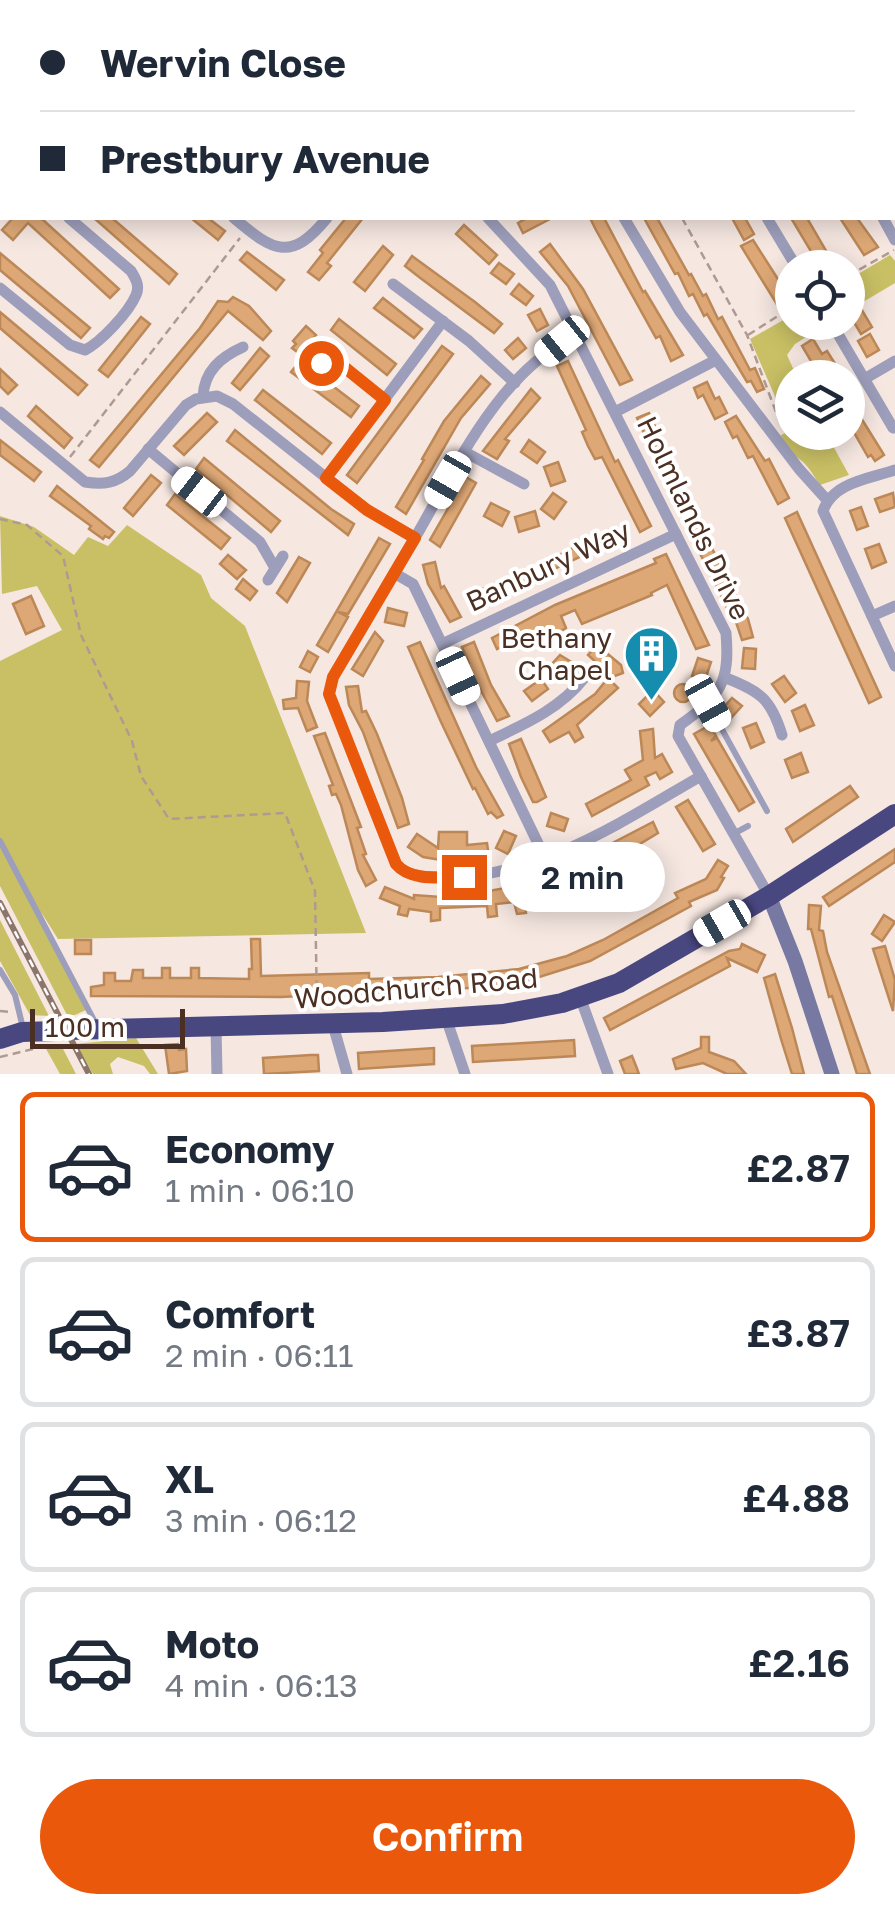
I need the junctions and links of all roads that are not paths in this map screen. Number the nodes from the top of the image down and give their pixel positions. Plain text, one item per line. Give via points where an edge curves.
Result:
1 (71, 220) edge
2 (237, 220) edge
3 (326, 220) edge
4 (493, 220) edge
5 (625, 220) edge
6 (768, 220) edge
7 (786, 250) edge
8 (394, 284) dead end
9 (0, 288) edge
10 (443, 322) junction
11 (576, 335) junction
12 (842, 340) edge
13 (243, 347) dead end
14 (328, 355) dead end
15 (716, 360) junction
16 (895, 361) edge
17 (866, 378) junction
18 (515, 383) junction
19 (203, 397) junction
20 (385, 400) junction
21 (0, 412) edge
22 (614, 412) junction
23 (893, 428) edge
24 (148, 448) junction
25 (465, 452) junction
26 (895, 470) edge
27 (326, 478) junction
28 (524, 484) dead end
29 (828, 500) junction
30 (676, 534) junction
31 (415, 538) junction
32 (284, 556) dead end
33 (394, 573) junction
34 (895, 606) edge
35 (872, 616) junction
36 (442, 644) junction
37 (895, 666) edge
38 (586, 675) dead end
39 (726, 678) junction
40 (708, 703) junction
41 (784, 737) dead end
42 (489, 741) junction
43 (701, 776) junction
44 (766, 811) dead end
45 (895, 814) edge
46 (748, 826) dead end
47 (734, 833) junction
48 (0, 841) edge
49 (546, 860) junction
50 (770, 896) junction
51 (0, 970) edge
52 (580, 996) junction
53 (446, 1018) junction
54 (4, 1019) edge
55 (333, 1025) junction
56 (216, 1028) junction
57 (98, 1029) junction
58 (25, 1038) junction
59 (0, 1039) edge
60 (218, 1074) edge
61 (346, 1074) edge
62 (466, 1074) edge
63 (608, 1074) edge
64 (832, 1074) edge

1 - 9 street via 138,281 136,294 99,343 85,350 70,345
2 - 3 street via 270,244 296,246
4 - 11 street, Holmlands Drive via 550,285
5 - 15 street
6 - 7 street
8 - 10 street
10 - 18 street
10 - 20 street
11 - 18 street
11 - 22 street, Holmlands Drive
12 - 17 street
13 - 19 street via 223,356 206,378
14 - 20 street
15 - 22 street
15 - 29 street
16 - 17 street
17 - 23 street
18 - 25 street
19 - 24 street via 186,405
19 - 27 street via 216,396 244,411
20 - 27 street
21 - 24 street via 86,482 110,483
22 - 30 street, Holmlands Drive
24 - 32 street via 260,542 272,574
25 - 28 street
25 - 31 street
26 - 29 street via 840,488
27 - 31 street
29 - 35 street via 824,512
30 - 36 street, Banbury Way
30 - 39 street, Holmlands Drive via 726,633
31 - 33 street
33 - 36 street via 413,584
33 - 49 street via 329,694 396,864 419,876 464,877
34 - 35 street
35 - 37 street
36 - 42 street
38 - 42 street via 548,712
39 - 40 street
39 - 41 street via 771,705
40 - 43 street via 680,724 678,736
40 - 44 lane
42 - 49 street
43 - 47 street
43 - 49 street
45 - 50 highway, Woodchurch Road
46 - 47 lane
47 - 50 street
48 - 57 lane
50 - 52 highway, Woodchurch Road via 619,982
50 - 64 street
51 - 58 lane via 16,995
52 - 53 highway, Woodchurch Road via 503,1014
52 - 63 street
53 - 55 highway, Woodchurch Road
53 - 62 street
54 - 58 highway
55 - 56 highway, Woodchurch Road
55 - 61 street
56 - 57 highway, Woodchurch Road
56 - 60 street
57 - 58 highway, Woodchurch Road
58 - 59 highway

